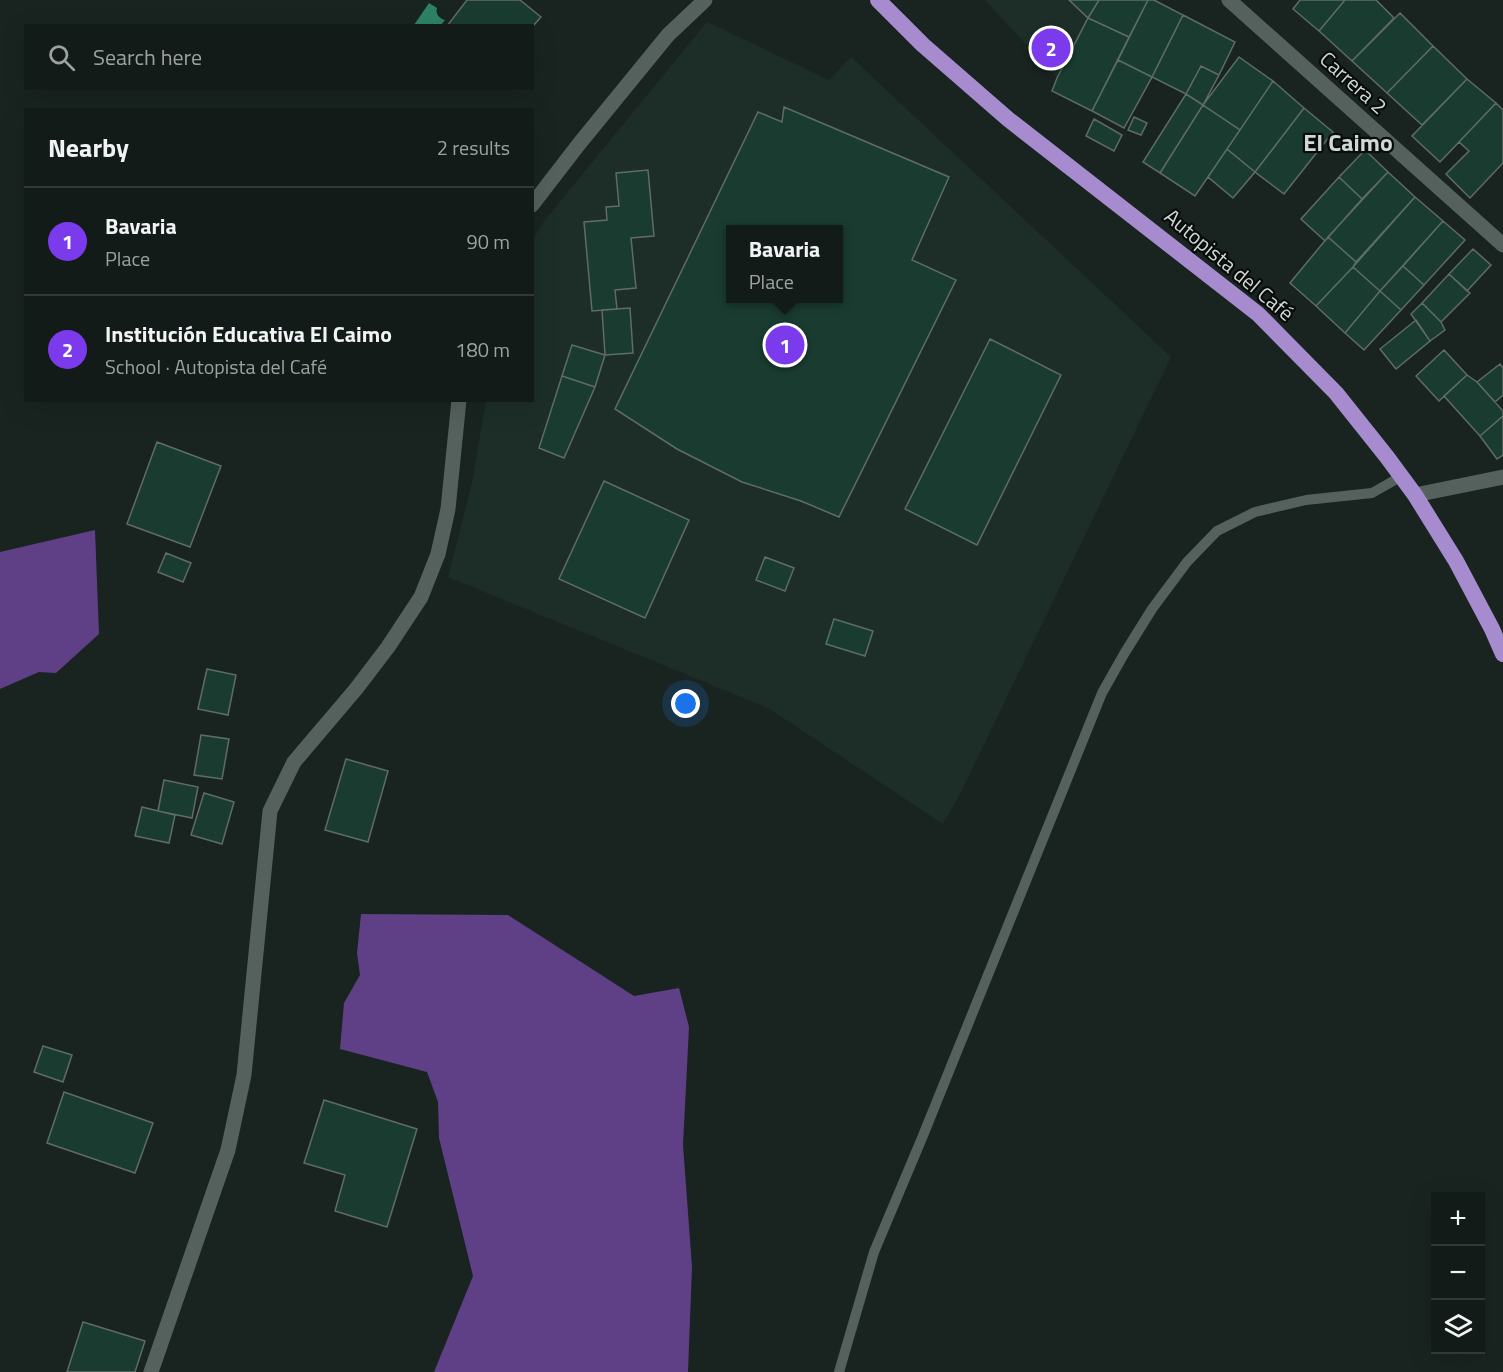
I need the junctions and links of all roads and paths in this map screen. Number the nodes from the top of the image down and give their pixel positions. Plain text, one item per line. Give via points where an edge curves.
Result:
1 (705, 0) edge
2 (878, 0) edge
3 (1229, 0) edge
4 (534, 202) edge
5 (1503, 245) edge
6 (459, 402) edge
7 (1402, 476) junction
8 (1503, 477) edge
9 (1416, 495) junction
10 (1503, 654) edge
11 (151, 1372) edge
12 (839, 1372) edge

1 - 4 street via 668,35
2 - 7 highway, Autopista del Café via 922,45 1008,119 1258,314 1336,393
3 - 5 street, Carrera 2
6 - 11 street via 448,509 438,554 421,597 356,689 294,762 270,811 244,1075 228,1150
7 - 9 highway, Autopista del Café
7 - 12 lane via 1372,493 1306,500 1255,512 1217,531 1187,562 1152,609 1102,693 874,1252
8 - 9 street
9 - 10 highway, Autopista del Café via 1456,561

